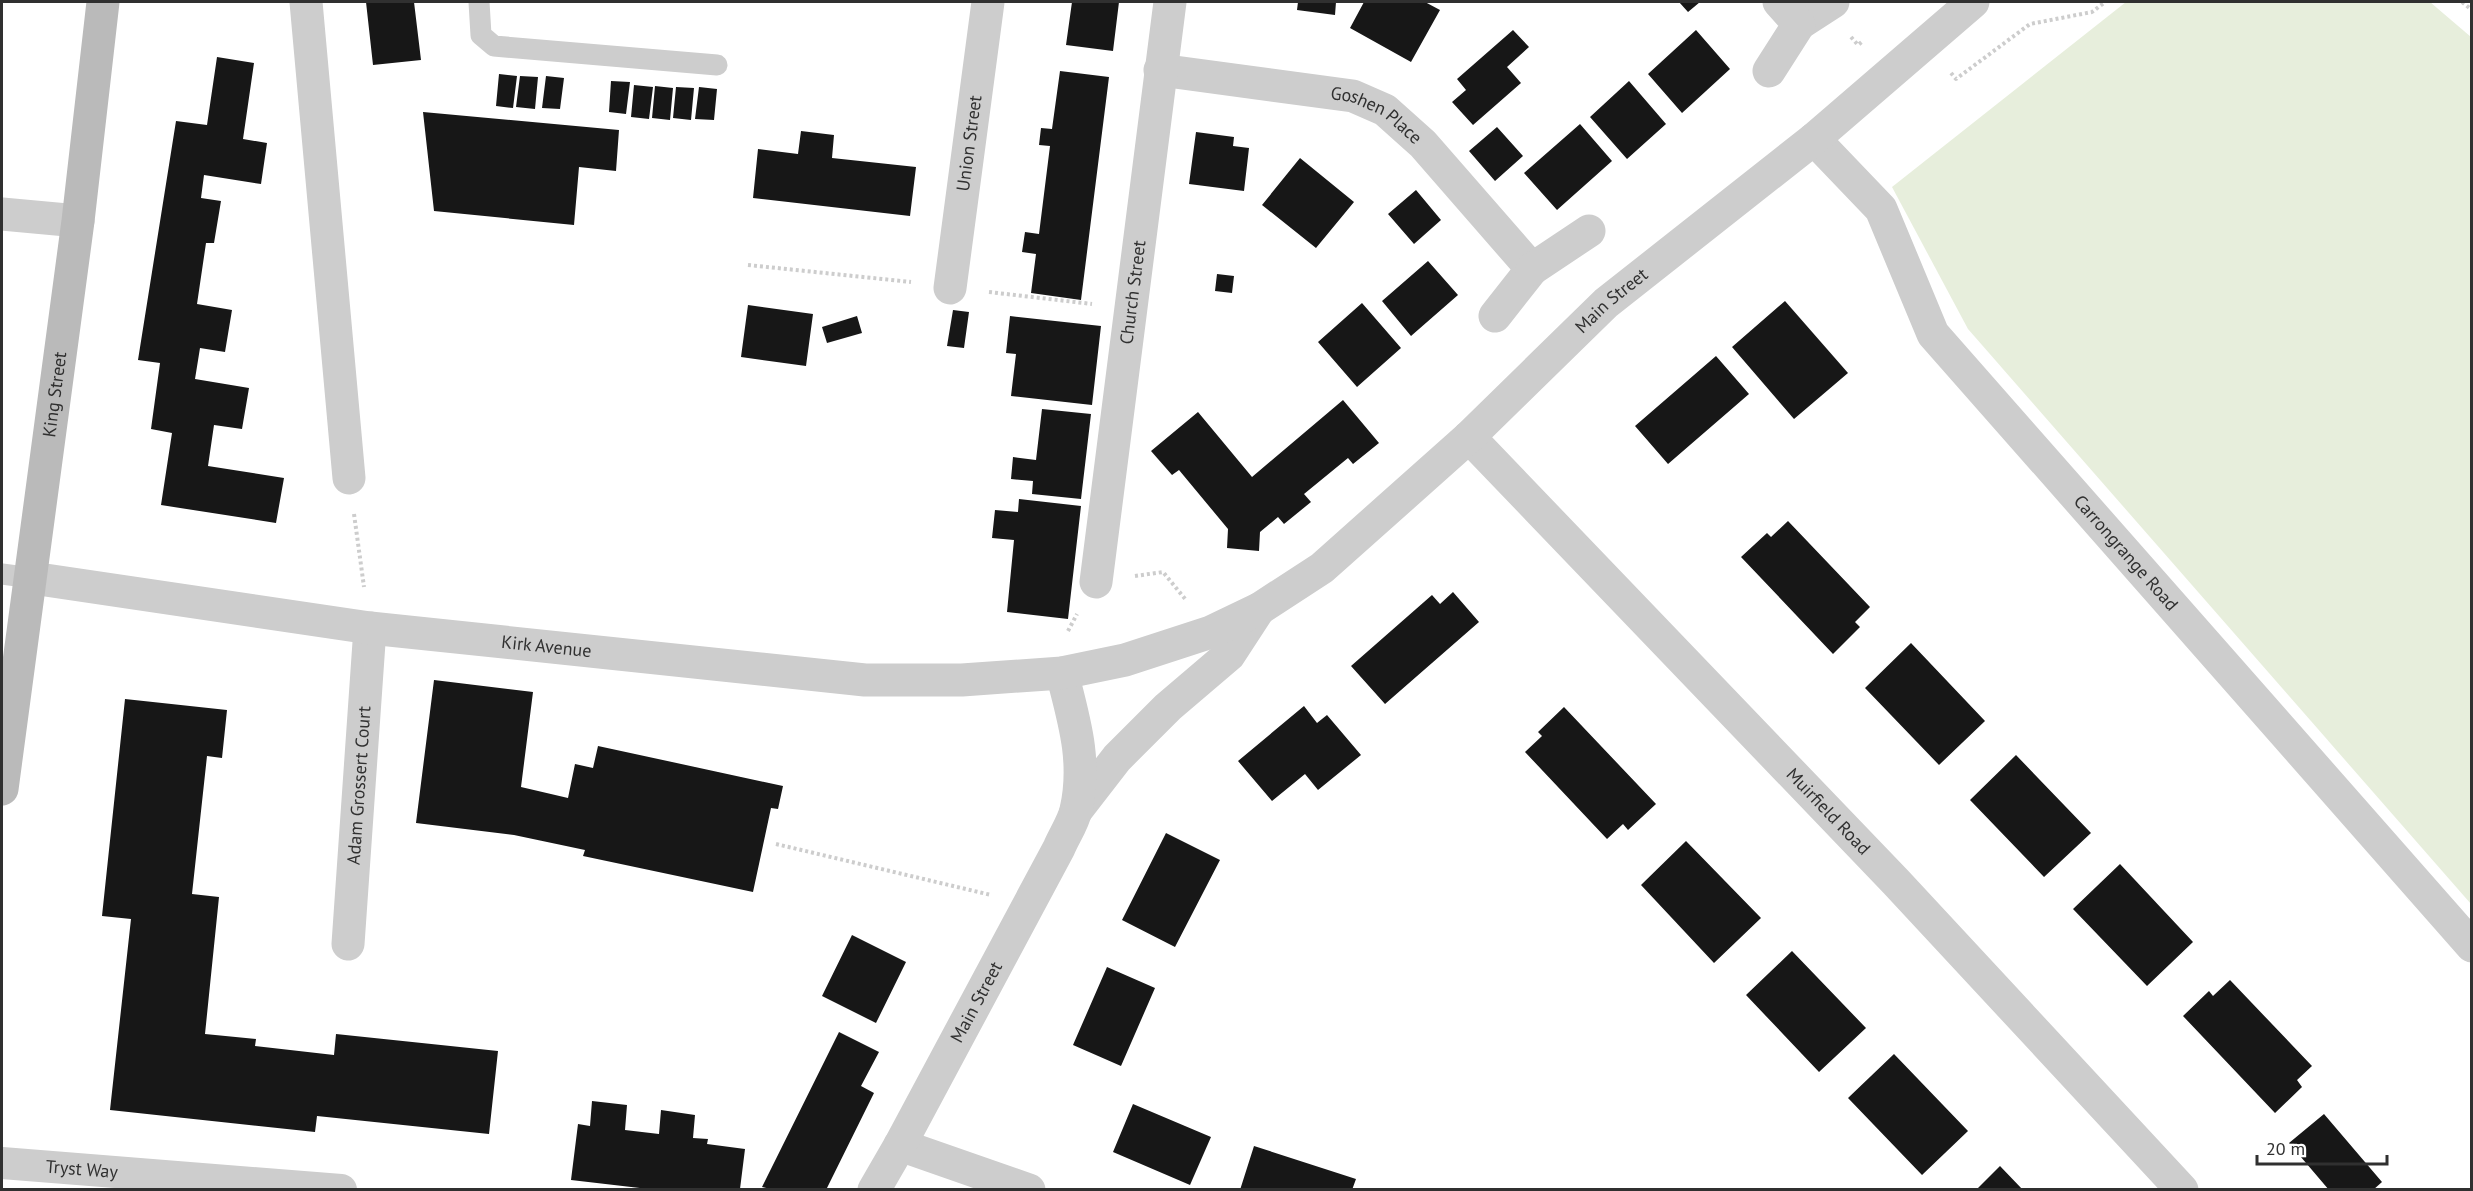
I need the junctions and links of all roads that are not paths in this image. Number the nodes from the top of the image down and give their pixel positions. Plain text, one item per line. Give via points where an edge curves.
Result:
1 (103, 2) edge
2 (306, 2) edge
3 (479, 2) edge
4 (988, 2) edge
5 (1170, 2) edge
6 (1833, 2) edge
7 (1972, 2) edge
8 (1789, 13) edge
9 (717, 64) dead end
10 (1160, 70) junction
11 (1769, 71) dead end
12 (1814, 139) junction
13 (2, 214) edge
14 (78, 221) junction
15 (1589, 231) dead end
16 (1532, 269) junction
17 (950, 288) dead end
18 (1495, 316) dead end
19 (1469, 437) junction
20 (349, 478) road end
21 (16, 576) edge
22 (1096, 582) dead end
23 (1259, 609) junction
24 (370, 628) junction
25 (1062, 673) junction
26 (2, 789) edge
27 (1076, 812) junction
28 (348, 944) dead end
29 (2472, 946) edge
30 (900, 1145) junction
31 (2, 1163) edge
32 (326, 1189) edge
33 (873, 1190) edge
34 (1029, 1190) edge
35 (2182, 1190) edge

1 - 14 main road, King Street
2 - 20 street
3 - 9 lane via 481,35 494,46
4 - 17 street, Union Street
5 - 10 street, Church Street
6 - 8 street
7 - 12 street, Main Street
8 - 11 street
10 - 16 street, Goshen Place via 1353,96 1385,110 1423,144
10 - 22 street, Church Street
12 - 19 street, Main Street via 1606,303
12 - 29 street, Carrongrange Road via 1881,209 1933,334
13 - 14 street
14 - 21 main road, King Street
15 - 16 street
16 - 18 street
19 - 23 street, Main Street via 1322,568
19 - 35 street, Muirfield Road via 1896,882
21 - 24 street, Kirk Avenue
21 - 26 main road, King Street
23 - 25 street, Main Street via 1200,636 1125,660
23 - 27 street, Main Street via 1229,655 1168,707 1117,758
24 - 25 street, Kirk Avenue via 865,680 962,680
24 - 28 street, Adam Grossert Court
25 - 27 street, Main Street via 1080,746
27 - 30 street, Main Street
30 - 33 street, Main Street
30 - 34 street
31 - 32 street, Tryst Way

